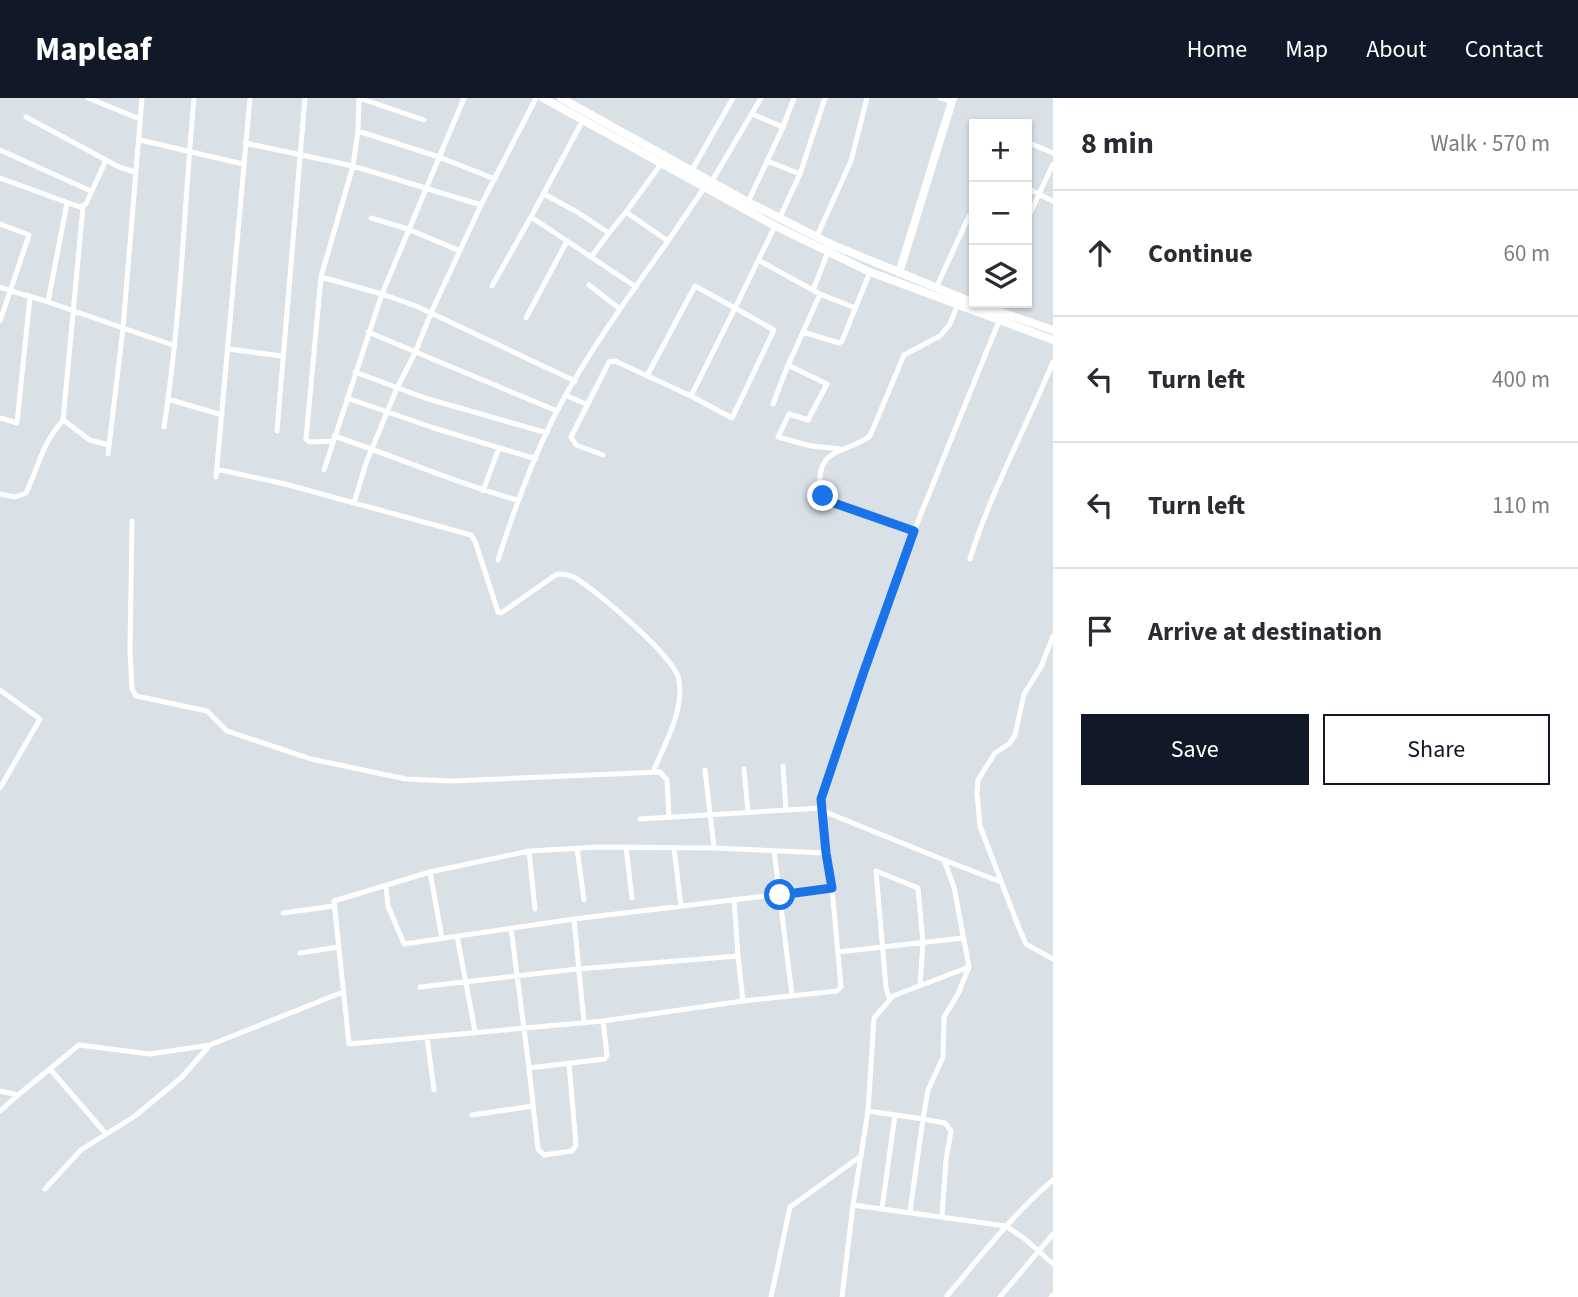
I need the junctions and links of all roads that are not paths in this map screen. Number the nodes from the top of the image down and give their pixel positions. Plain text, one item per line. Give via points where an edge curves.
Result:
1 (88, 98) edge
2 (103, 98) edge
3 (142, 98) edge
4 (194, 98) edge
5 (250, 98) edge
6 (305, 98) edge
7 (359, 98) edge
8 (536, 98) edge
9 (543, 98) edge
10 (733, 98) edge
11 (761, 98) edge
12 (794, 98) edge
13 (825, 98) edge
14 (867, 98) edge
15 (940, 98) edge
16 (462, 99) edge
17 (564, 99) edge
18 (952, 99) edge
19 (100, 105) junction
20 (752, 114) junction
21 (26, 117) dead end
22 (140, 119) junction
23 (424, 120) dead end
24 (583, 120) junction
25 (783, 127) junction
26 (358, 131) junction
27 (140, 140) junction
28 (245, 143) junction
29 (1032, 144) edge
30 (0, 150) edge
31 (189, 151) junction
32 (1053, 153) edge
33 (300, 155) junction
34 (439, 157) junction
35 (106, 160) junction
36 (767, 161) junction
37 (243, 164) junction
38 (661, 164) junction
39 (1053, 164) edge
40 (353, 166) junction
41 (692, 170) junction
42 (135, 172) junction
43 (800, 174) junction
44 (0, 178) edge
45 (495, 179) junction
46 (712, 181) junction
47 (427, 187) junction
48 (704, 188) junction
49 (1032, 190) edge
50 (91, 191) junction
51 (1039, 193) junction
52 (544, 194) junction
53 (1053, 201) edge
54 (748, 202) junction
55 (67, 203) junction
56 (481, 205) junction
57 (83, 207) junction
58 (1032, 209) edge
59 (626, 212) junction
60 (969, 216) edge
61 (531, 217) junction
62 (780, 217) junction
63 (372, 218) dead end
64 (0, 224) edge
65 (775, 226) junction
66 (408, 229) junction
67 (609, 233) junction
68 (817, 236) junction
69 (567, 241) junction
70 (668, 241) junction
71 (460, 251) junction
72 (828, 251) junction
73 (591, 257) junction
74 (758, 261) junction
75 (870, 272) junction
76 (899, 273) junction
77 (321, 277) junction
78 (589, 285) dead end
79 (492, 286) dead end
80 (0, 287) edge
81 (636, 287) junction
82 (936, 288) junction
83 (813, 290) junction
84 (10, 291) junction
85 (382, 294) junction
86 (820, 294) junction
87 (969, 301) edge
88 (48, 302) junction
89 (957, 306) junction
90 (734, 308) junction
91 (855, 308) junction
92 (989, 308) edge
93 (620, 309) junction
94 (73, 310) junction
95 (431, 313) junction
96 (526, 317) dead end
97 (0, 321) edge
98 (999, 321) junction
99 (123, 328) junction
100 (1053, 330) edge
101 (368, 332) junction
102 (803, 332) junction
103 (1053, 340) edge
104 (173, 345) junction
105 (228, 349) junction
106 (415, 353) junction
107 (282, 356) junction
108 (1053, 362) edge
109 (789, 365) junction
110 (355, 372) junction
111 (647, 376) junction
112 (575, 381) junction
113 (397, 388) junction
114 (567, 396) junction
115 (691, 396) junction
116 (347, 398) junction
117 (168, 399) junction
118 (586, 404) junction
119 (773, 404) dead end
120 (388, 411) junction
121 (557, 411) junction
122 (222, 415) junction
123 (0, 418) edge
124 (63, 420) junction
125 (164, 427) dead end
126 (276, 431) dead end
127 (547, 433) junction
128 (333, 439) junction
129 (109, 445) junction
130 (499, 448) junction
131 (373, 449) junction
132 (841, 449) junction
133 (108, 454) dead end
134 (603, 455) dead end
135 (536, 459) junction
136 (216, 469) junction
137 (324, 470) dead end
138 (216, 477) dead end
139 (483, 491) junction
140 (0, 494) edge
141 (517, 500) junction
142 (354, 503) junction
143 (132, 521) dead end
144 (914, 531) junction
145 (970, 559) dead end
146 (498, 560) dead end
147 (1053, 636) edge
148 (0, 690) edge
149 (783, 766) dead end
150 (744, 769) dead end
151 (705, 770) dead end
152 (653, 772) junction
153 (0, 788) edge
154 (821, 808) junction
155 (786, 810) junction
156 (748, 812) junction
157 (710, 814) junction
158 (669, 817) junction
159 (640, 819) dead end
160 (626, 847) junction
161 (577, 848) junction
162 (674, 848) junction
163 (714, 848) junction
164 (529, 851) junction
165 (775, 851) junction
166 (826, 853) junction
167 (944, 860) junction
168 (430, 872) junction
169 (1002, 882) junction
170 (386, 887) junction
171 (832, 888) junction
172 (780, 895) junction
173 (632, 898) dead end
174 (734, 899) junction
175 (583, 900) dead end
176 (334, 906) junction
177 (681, 906) junction
178 (535, 909) dead end
179 (283, 913) dead end
180 (574, 919) junction
181 (511, 928) junction
182 (457, 936) junction
183 (442, 938) junction
184 (963, 938) junction
185 (923, 943) junction
186 (338, 947) junction
187 (883, 947) junction
188 (838, 952) junction
189 (300, 953) dead end
190 (738, 956) junction
191 (1053, 960) edge
192 (969, 967) junction
193 (577, 969) junction
194 (519, 976) junction
195 (466, 982) junction
196 (920, 985) junction
197 (420, 987) dead end
198 (343, 992) junction
199 (792, 995) junction
200 (743, 1000) junction
201 (890, 1000) junction
202 (603, 1021) junction
203 (584, 1022) junction
204 (525, 1029) junction
205 (475, 1031) junction
206 (427, 1038) junction
207 (210, 1045) junction
208 (569, 1063) junction
209 (529, 1068) junction
210 (50, 1069) junction
211 (434, 1090) dead end
212 (0, 1091) edge
213 (18, 1095) junction
214 (533, 1106) junction
215 (0, 1111) edge
216 (868, 1111) junction
217 (472, 1115) dead end
218 (895, 1115) junction
219 (923, 1119) junction
220 (106, 1134) junction
221 (861, 1156) junction
222 (1053, 1180) edge
223 (45, 1189) dead end
224 (853, 1205) junction
225 (881, 1208) junction
226 (910, 1211) junction
227 (942, 1216) junction
228 (1006, 1226) junction
229 (1053, 1234) edge
230 (1039, 1251) junction
231 (1053, 1264) edge
232 (947, 1296) edge
233 (771, 1297) edge
234 (842, 1297) edge
235 (1000, 1297) edge

1 - 19 street
2 - 19 street
3 - 22 street
4 - 31 street
5 - 28 street
6 - 33 street
7 - 23 street
7 - 26 street
8 - 45 street
9 - 24 main road
10 - 41 street
11 - 20 street
12 - 25 street
13 - 43 street
14 - 68 street via 851,161
15 - 18 street
16 - 34 street
17 - 41 main road
18 - 76 main road
19 - 22 street
20 - 25 street
20 - 46 street
21 - 35 street
22 - 27 street
24 - 38 main road
24 - 52 street
25 - 36 street
26 - 34 street
26 - 40 street
27 - 31 street
27 - 42 street
28 - 33 street
28 - 37 street
29 - 32 street
30 - 50 street
31 - 37 street
31 - 104 street
33 - 40 street
33 - 107 street
34 - 45 street
34 - 47 street
35 - 42 street
35 - 50 street
36 - 43 street
36 - 54 street
37 - 105 street
38 - 48 main road
38 - 59 street
39 - 51 street
40 - 47 street
40 - 77 street
41 - 46 main road
42 - 99 street
43 - 62 street
44 - 55 street
45 - 56 street
46 - 54 main road
47 - 56 street
47 - 66 street
48 - 65 main road
48 - 70 street
49 - 51 street
50 - 57 street
51 - 53 street
51 - 58 street
52 - 61 street
52 - 67 street
54 - 62 main road
55 - 57 street
55 - 88 street
56 - 71 street
57 - 94 street
59 - 67 street
59 - 70 street
60 - 82 street
61 - 69 street
61 - 79 street
62 - 68 main road
63 - 66 street
64 - 84 street via 29,235
65 - 72 main road
65 - 74 street
66 - 71 street
66 - 85 street
67 - 73 street
68 - 76 main road
69 - 73 street
69 - 96 street
70 - 81 street
71 - 95 street
72 - 75 main road
72 - 83 street
73 - 81 street
74 - 83 street
74 - 90 street
75 - 89 main road
75 - 91 street
76 - 82 main road
77 - 85 street
77 - 128 street via 306,439
78 - 93 street
80 - 84 street
81 - 93 street
82 - 87 main road
83 - 86 street
84 - 88 street
84 - 97 street
84 - 123 street via 30,297 18,423
85 - 95 street
85 - 101 street
86 - 91 street
86 - 102 street
88 - 94 street
89 - 98 main road
89 - 132 street via 940,336 904,355 870,436
90 - 111 street via 695,286
90 - 115 street
90 - 115 street via 774,330 755,372 732,418
91 - 102 street via 839,343
92 - 100 main road
93 - 112 street
94 - 99 street
94 - 124 street
95 - 106 street
95 - 112 street
98 - 103 main road
98 - 144 street
99 - 104 street
99 - 129 street
101 - 106 street
101 - 110 street
102 - 109 street
104 - 117 street
105 - 107 street
105 - 122 street
106 - 113 street
106 - 121 street
107 - 126 street
108 - 145 street via 985,511
109 - 119 street
109 - 132 street via 827,384 808,420 789,414 778,437
110 - 113 street
110 - 116 street
111 - 115 street
111 - 118 street via 609,362
112 - 114 street
113 - 120 street
113 - 127 street
114 - 118 street
114 - 121 street
116 - 120 street
116 - 128 street
117 - 122 street
117 - 125 street
118 - 134 street via 572,441
120 - 130 street
120 - 131 street
121 - 127 street
122 - 136 street
124 - 129 street via 90,440
124 - 140 street via 42,449 26,493 15,497
127 - 135 street
128 - 131 street
128 - 137 street
129 - 133 street
130 - 135 street
130 - 139 street
131 - 139 street
131 - 142 street
132 - 144 street via 820,469 823,496
135 - 141 street
136 - 138 street
136 - 142 street
139 - 141 street
141 - 146 street
142 - 152 street via 471,535 498,612 563,574 577,579 640,631 679,678 677,714
143 - 152 street via 131,673 136,696 208,711 227,731 311,759 406,779
144 - 154 street
147 - 169 street via 1024,694 1015,735 995,753 978,780 980,827
148 - 153 street via 40,719
149 - 155 street
150 - 156 street
151 - 157 street
152 - 158 street via 667,780
154 - 155 street
154 - 166 street
154 - 167 street
155 - 156 street
156 - 157 street
157 - 158 street
157 - 163 street
158 - 159 street
160 - 161 street
160 - 162 street
160 - 173 street
161 - 164 street
161 - 175 street
162 - 163 street
162 - 177 street
163 - 165 street
164 - 168 street
164 - 178 street
165 - 166 street
165 - 172 street
166 - 171 street
167 - 169 street
167 - 184 street
168 - 170 street
168 - 183 street
169 - 191 street via 1026,944
170 - 176 street via 334,901
170 - 183 street via 388,906 404,944
171 - 172 street
171 - 188 street
172 - 174 street
172 - 199 street
174 - 177 street
174 - 190 street
176 - 179 street
176 - 186 street
177 - 180 street
180 - 181 street
180 - 193 street
181 - 182 street
181 - 194 street
182 - 183 street
182 - 195 street
184 - 185 street
184 - 192 street
185 - 187 street
185 - 187 street via 918,888 876,871
185 - 196 street
186 - 189 street
186 - 198 street
187 - 188 street
187 - 201 street
188 - 199 street via 841,988
190 - 193 street
190 - 200 street
192 - 196 street
192 - 219 street via 943,1017 943,1057 928,1090
193 - 194 street
193 - 203 street
194 - 195 street
194 - 204 street
195 - 197 street
195 - 205 street
196 - 201 street
198 - 206 street via 349,1044
198 - 207 street
199 - 200 street
200 - 202 street
201 - 216 street via 874,1018
202 - 203 street
202 - 208 street via 605,1059
203 - 204 street
204 - 205 street
204 - 209 street
205 - 206 street
206 - 211 street
207 - 210 street via 150,1054 79,1045
207 - 220 street via 182,1077
208 - 209 street
208 - 214 street via 576,1145 572,1152 540,1153
209 - 214 street
210 - 213 street
210 - 220 street
212 - 213 street
213 - 215 street
214 - 217 street
216 - 218 street
216 - 221 street
218 - 219 street
218 - 225 street
219 - 226 street
219 - 227 street via 945,1123 951,1130
220 - 223 street via 81,1150
221 - 224 street
221 - 233 street via 790,1207
222 - 228 street
224 - 225 street
224 - 234 street
225 - 226 street
226 - 227 street
227 - 228 street
228 - 230 street
228 - 232 street
229 - 230 street
230 - 231 street
230 - 235 street

